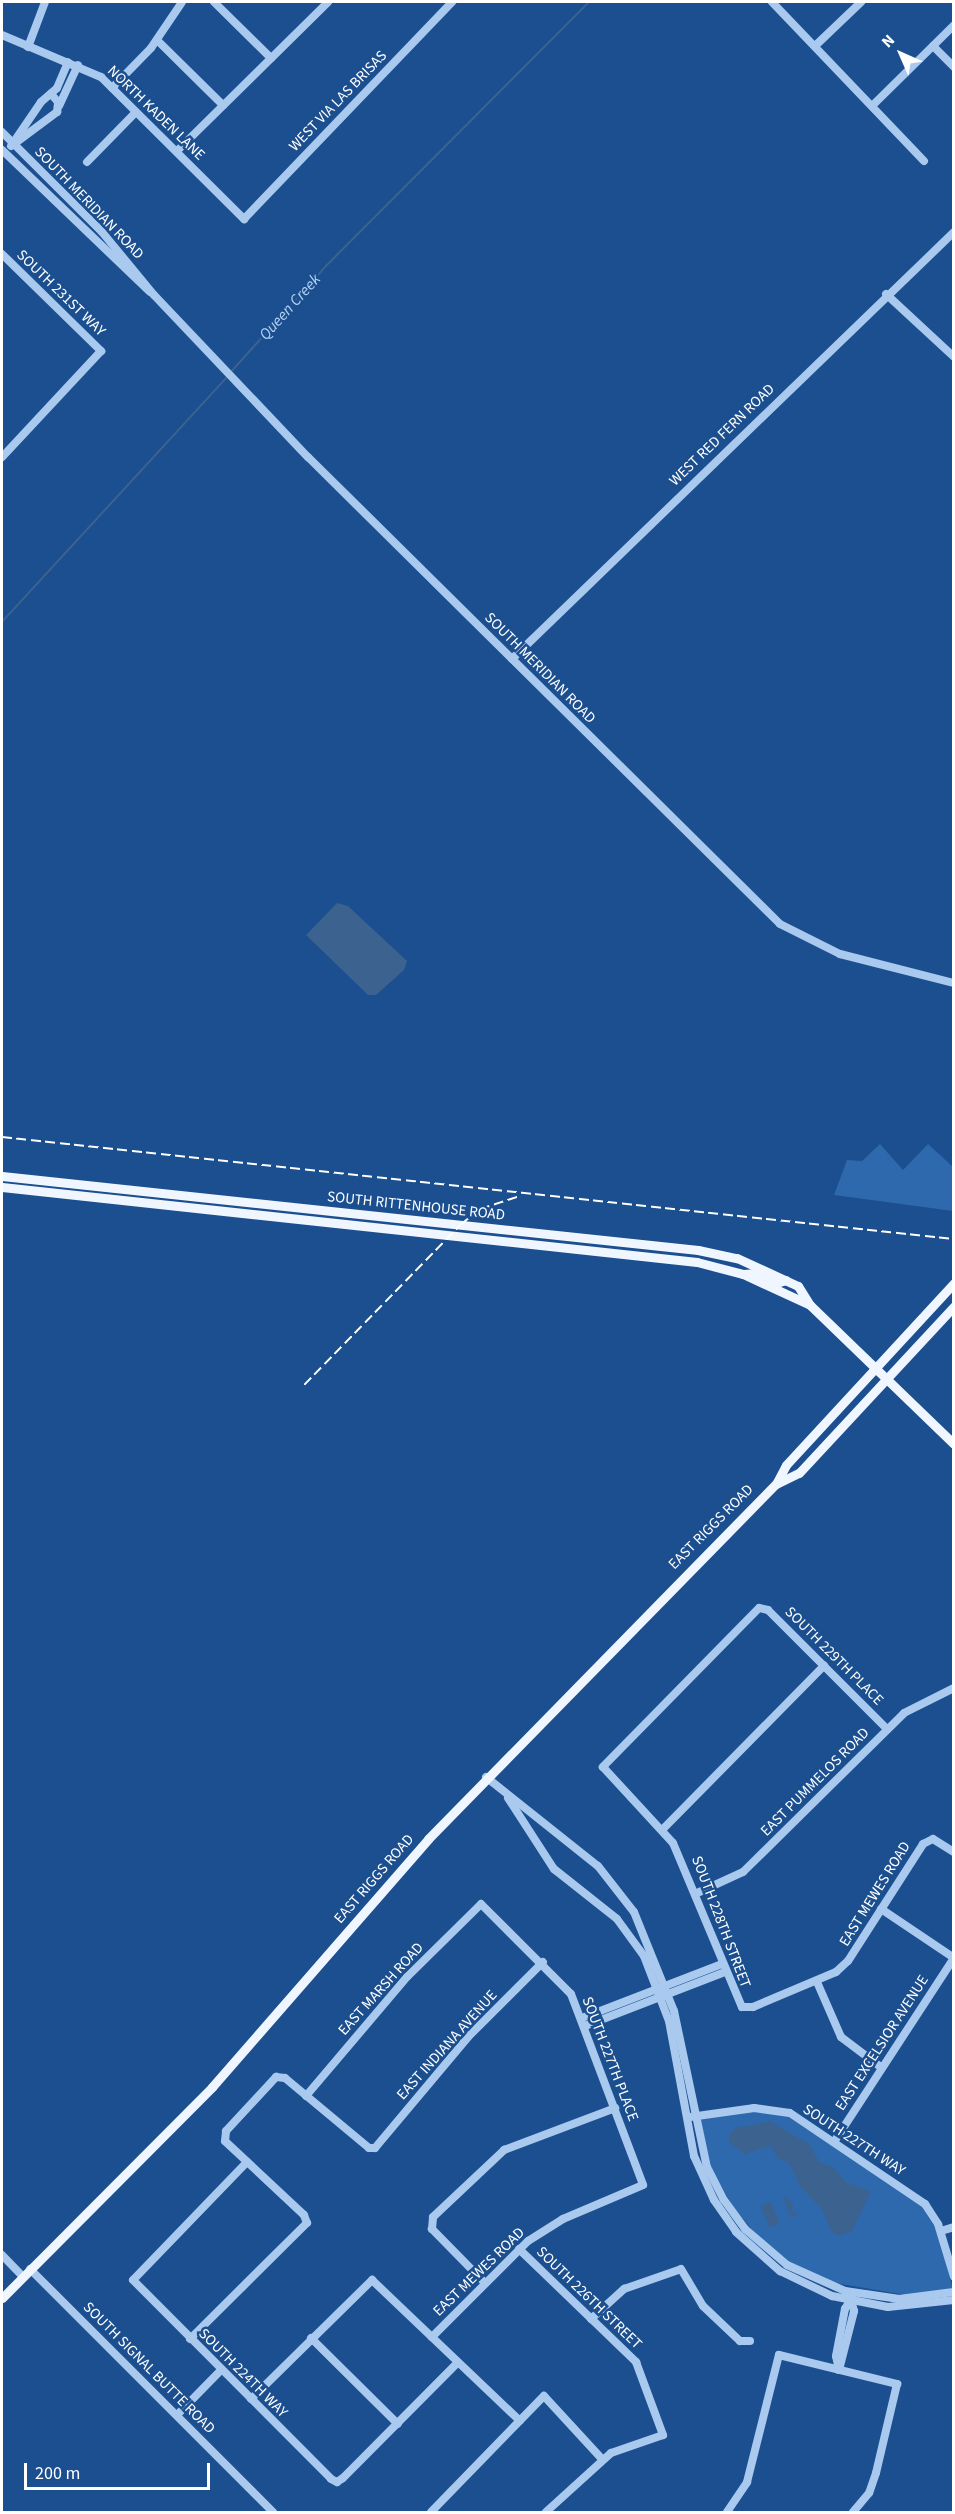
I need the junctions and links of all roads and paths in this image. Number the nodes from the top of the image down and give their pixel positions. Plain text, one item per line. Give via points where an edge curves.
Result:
1 (45, 2) edge
2 (182, 2) edge
3 (214, 2) edge
4 (328, 2) edge
5 (452, 2) edge
6 (772, 2) edge
7 (861, 2) edge
8 (954, 25) edge
9 (2, 36) edge
10 (157, 40) junction
11 (815, 46) junction
12 (933, 46) junction
13 (28, 47) junction
14 (271, 58) junction
15 (69, 62) junction
16 (78, 65) junction
17 (954, 67) edge
18 (112, 88) junction
19 (51, 94) junction
20 (223, 105) junction
21 (59, 106) junction
22 (872, 106) junction
23 (136, 112) junction
24 (2, 132) edge
25 (14, 144) junction
26 (177, 151) junction
27 (2, 153) edge
28 (924, 161) dead end
29 (87, 162) dead end
30 (244, 219) joint
31 (954, 232) edge
32 (108, 239) junction
33 (98, 246) junction
34 (2, 254) edge
35 (886, 294) junction
36 (154, 295) junction
37 (954, 357) edge
38 (2, 457) edge
39 (512, 659) junction
40 (954, 983) edge
41 (2, 1176) edge
42 (2, 1187) edge
43 (743, 1260) junction
44 (689, 1262) junction
45 (743, 1274) junction
46 (786, 1280) junction
47 (954, 1283) edge
48 (810, 1305) junction
49 (954, 1306) edge
50 (876, 1370) junction
51 (887, 1382) junction
52 (954, 1443) edge
53 (776, 1484) junction
54 (824, 1666) junction
55 (954, 1688) edge
56 (887, 1729) junction
57 (603, 1767) joint
58 (486, 1777) junction
59 (508, 1798) junction
60 (662, 1830) junction
61 (954, 1852) edge
62 (695, 1894) junction
63 (481, 1904) joint
64 (881, 1909) junction
65 (954, 1958) edge
66 (543, 1962) junction
67 (724, 1968) junction
68 (817, 1982) junction
69 (668, 1990) junction
70 (659, 1993) junction
71 (742, 2007) joint
72 (583, 2022) junction
73 (882, 2068) junction
74 (306, 2096) junction
75 (615, 2108) junction
76 (690, 2117) junction
77 (834, 2142) junction
78 (247, 2162) junction
79 (643, 2186) joint
80 (954, 2227) edge
81 (940, 2231) junction
82 (519, 2249) junction
83 (2, 2255) edge
84 (27, 2273) junction
85 (954, 2277) edge
86 (485, 2283) junction
87 (954, 2292) edge
88 (852, 2296) junction
89 (2, 2298) edge
90 (954, 2300) edge
91 (591, 2319) junction
92 (840, 2334) junction
93 (850, 2336) junction
94 (432, 2337) junction
95 (311, 2338) junction
96 (190, 2339) junction
97 (750, 2341) dead end
98 (458, 2362) junction
99 (221, 2370) junction
100 (839, 2370) junction
101 (251, 2399) junction
102 (177, 2415) junction
103 (520, 2421) junction
104 (398, 2424) junction
105 (602, 2459) junction
106 (273, 2512) edge
107 (431, 2512) edge
108 (546, 2512) edge
109 (726, 2512) edge
110 (855, 2512) edge

1 - 13 street
2 - 10 street
3 - 14 street
4 - 14 street
5 - 30 street, WEST VIA LAS BRISAS
6 - 11 street
7 - 11 street
8 - 12 street
9 - 13 street, NORTH KADEN LANE
10 - 18 street
10 - 20 street
11 - 22 street
12 - 17 street
12 - 22 street
13 - 15 street, NORTH KADEN LANE
14 - 20 street
15 - 16 street, NORTH KADEN LANE
15 - 19 street
16 - 18 street, NORTH KADEN LANE
16 - 21 street
18 - 23 street, NORTH KADEN LANE
19 - 21 street
19 - 25 street via 41,102
20 - 26 street
21 - 25 street via 49,120
22 - 28 street
23 - 26 street, NORTH KADEN LANE
23 - 29 street
24 - 25 street, SOUTH MERIDIAN ROAD
25 - 27 street
25 - 32 street, SOUTH MERIDIAN ROAD
26 - 30 street, NORTH KADEN LANE
27 - 33 street, SOUTH MERIDIAN ROAD
31 - 35 street, WEST RED FERN ROAD
32 - 33 street
32 - 36 street, SOUTH MERIDIAN ROAD
33 - 36 street, SOUTH MERIDIAN ROAD
34 - 38 street, SOUTH 231ST WAY via 101,351
35 - 37 street
35 - 39 street, WEST RED FERN ROAD
36 - 39 street, SOUTH MERIDIAN ROAD
39 - 40 street, SOUTH MERIDIAN ROAD via 789,930 840,954
41 - 43 main road, SOUTH RITTENHOUSE ROAD via 698,1250
42 - 44 main road, SOUTH RITTENHOUSE ROAD
43 - 44 main road via 731,1262 699,1256
43 - 46 main road, SOUTH RITTENHOUSE ROAD
44 - 45 main road, SOUTH RITTENHOUSE ROAD
45 - 46 main road via 757,1273 776,1283
45 - 48 main road, SOUTH RITTENHOUSE ROAD
46 - 48 main road, SOUTH RITTENHOUSE ROAD via 798,1286
47 - 50 main road, EAST RIGGS ROAD
48 - 50 main road, SOUTH RITTENHOUSE ROAD
49 - 51 main road, EAST RIGGS ROAD
50 - 51 main road, SOUTH RITTENHOUSE ROAD
50 - 53 main road, EAST RIGGS ROAD via 786,1465
51 - 52 main road, SOUTH RITTENHOUSE ROAD
51 - 53 main road, EAST RIGGS ROAD via 799,1473
53 - 58 main road, EAST RIGGS ROAD
54 - 56 street, SOUTH 229TH PLACE
54 - 57 street, SOUTH 229TH PLACE via 768,1610 759,1608
54 - 60 street
55 - 56 street, EAST PUMMELOS ROAD via 904,1713
56 - 62 street, EAST PUMMELOS ROAD via 748,1868
57 - 60 street, SOUTH 228TH STREET
58 - 59 street
58 - 84 main road, EAST RIGGS ROAD via 236,2061
59 - 69 street via 609,1878 641,1925
59 - 70 street via 554,1869 626,1929 644,1956
60 - 62 street, SOUTH 228TH STREET via 683,1861
61 - 64 street, EAST MEWES ROAD via 933,1839 923,1844
62 - 67 street, SOUTH 228TH STREET
63 - 66 street, SOUTH 227TH PLACE
63 - 74 street, EAST MARSH ROAD via 407,1977
64 - 65 street
64 - 68 street, EAST MEWES ROAD via 848,1961
65 - 73 street, EAST EXCELSIOR AVENUE
66 - 72 street, SOUTH 227TH PLACE via 571,1994
66 - 74 street, EAST INDIANA AVENUE via 468,2037 375,2148 369,2148
67 - 69 street
67 - 71 street, SOUTH 228TH STREET
68 - 71 street, EAST MEWES ROAD via 753,2007
68 - 73 street via 841,2037
69 - 70 street
69 - 76 street
70 - 72 street
70 - 76 street
72 - 75 street, SOUTH 227TH PLACE
73 - 77 street, EAST EXCELSIOR AVENUE
74 - 78 street via 281,2076 224,2136
75 - 79 street, SOUTH 227TH PLACE
75 - 86 street via 492,2157 430,2223
76 - 77 street, SOUTH 227TH WAY via 754,2108 780,2110
76 - 88 street via 711,2178 746,2229 801,2273
77 - 81 street, SOUTH 227TH WAY via 919,2199
78 - 96 street, SOUTH 224TH WAY via 133,2280
78 - 96 street via 304,2215 307,2223
79 - 82 street, EAST MEWES ROAD via 563,2219
80 - 81 street
81 - 85 street, SOUTH 227TH WAY
82 - 86 street, EAST MEWES ROAD
82 - 91 street, SOUTH 226TH STREET
83 - 84 street, SOUTH SIGNAL BUTTE ROAD
84 - 89 main road, EAST RIGGS ROAD
84 - 102 street, SOUTH SIGNAL BUTTE ROAD
86 - 94 street, EAST MEWES ROAD
87 - 88 street via 899,2299
88 - 90 street via 888,2307
88 - 92 street
88 - 93 street
91 - 97 street via 624,2289 681,2269 703,2306 741,2341
91 - 105 street, SOUTH 226TH STREET via 636,2362 663,2435
92 - 93 street
92 - 100 street via 836,2356
93 - 100 street
94 - 95 street via 372,2280
94 - 98 street
95 - 101 street
95 - 104 street
96 - 99 street, SOUTH 224TH WAY
98 - 103 street
98 - 104 street
99 - 101 street, SOUTH 224TH WAY
99 - 102 street
100 - 109 street via 779,2355 747,2482
100 - 110 street via 897,2384 876,2473 869,2493
101 - 104 street, SOUTH 224TH WAY via 337,2482
102 - 106 street, SOUTH SIGNAL BUTTE ROAD
103 - 105 street via 544,2396
103 - 107 street
105 - 108 street

